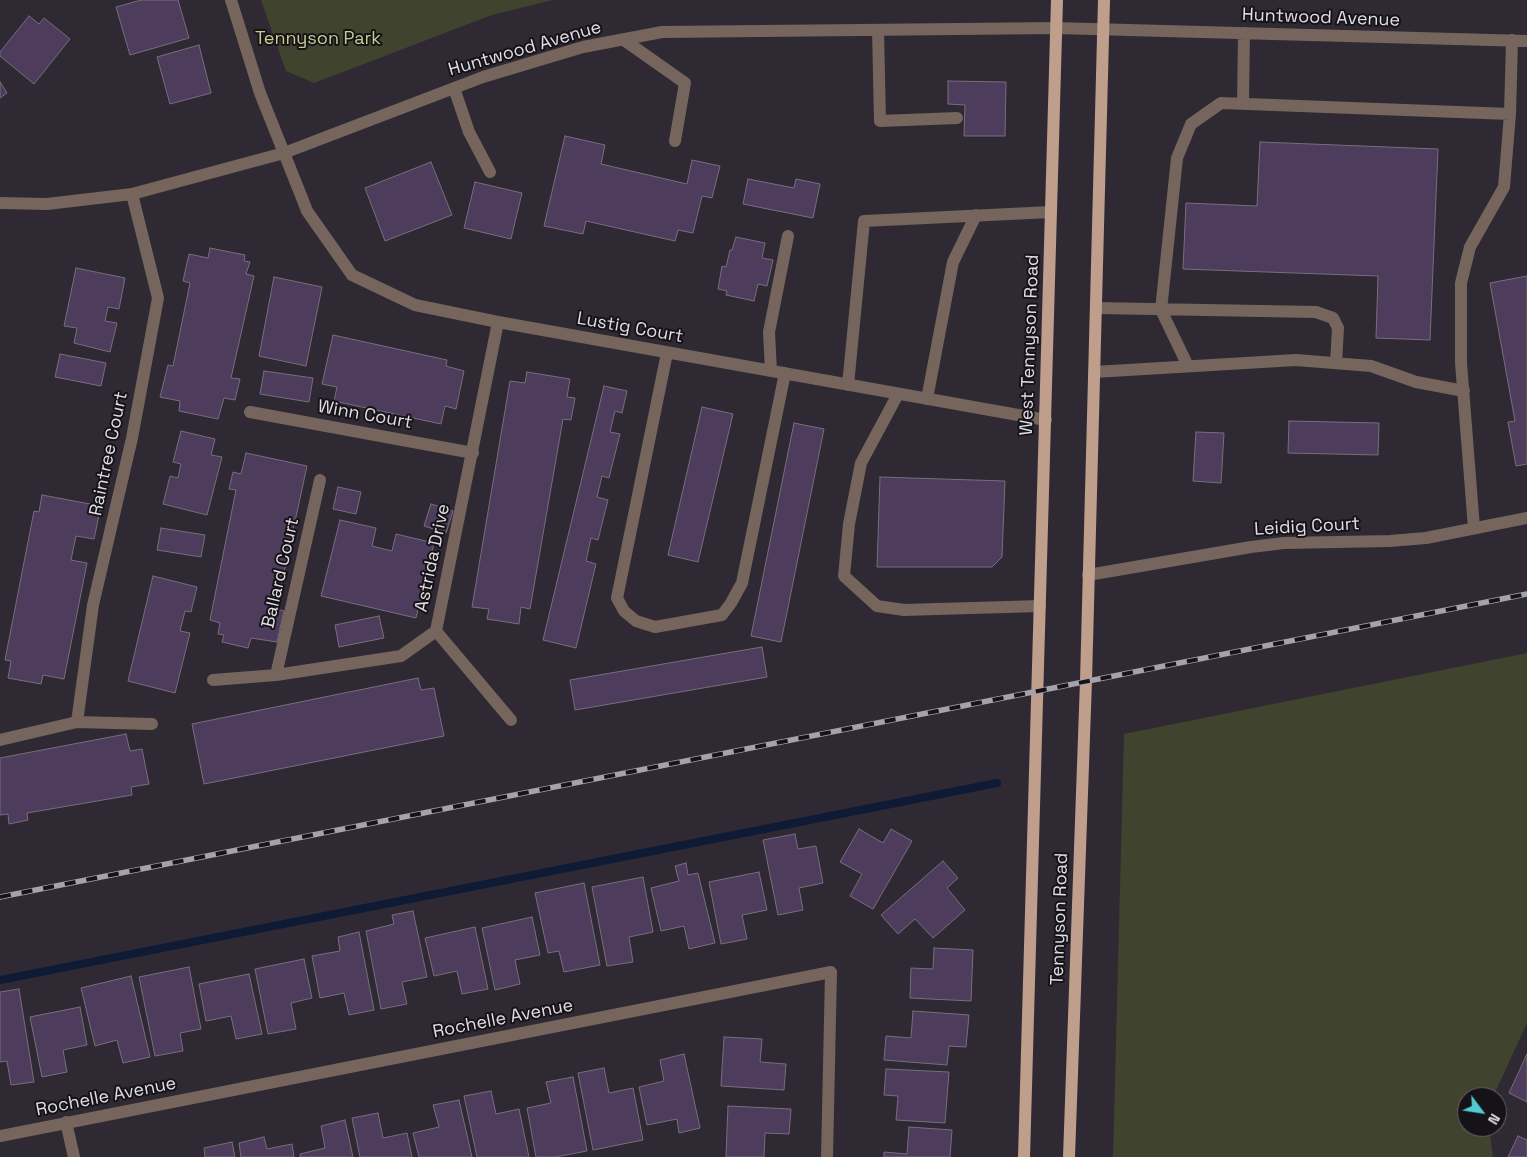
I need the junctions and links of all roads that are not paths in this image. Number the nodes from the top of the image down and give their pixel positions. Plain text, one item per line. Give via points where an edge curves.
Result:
1 (231, 0) edge
2 (1057, 0) edge
3 (1104, 0) edge
4 (1056, 28) junction
5 (1103, 29) junction
6 (878, 30) junction
7 (1244, 33) junction
8 (1527, 33) edge
9 (624, 40) junction
10 (1512, 40) junction
11 (1527, 41) edge
12 (454, 88) junction
13 (1243, 104) junction
14 (1510, 114) junction
15 (957, 118) dead end
16 (675, 141) dead end
17 (284, 153) junction
18 (490, 172) dead end
19 (132, 194) junction
20 (0, 203) edge
21 (1051, 212) junction
22 (976, 215) junction
23 (788, 236) dead end
24 (1096, 308) junction
25 (1161, 310) junction
26 (498, 322) junction
27 (667, 352) junction
28 (1336, 363) junction
29 (1188, 366) junction
30 (771, 371) junction
31 (1094, 372) junction
32 (785, 374) junction
33 (848, 385) junction
34 (1464, 391) junction
35 (898, 394) junction
36 (927, 399) junction
37 (250, 412) dead end
38 (1046, 420) junction
39 (472, 452) junction
40 (320, 480) dead end
41 (1527, 518) edge
42 (1474, 528) junction
43 (1088, 575) junction
44 (1040, 606) junction
45 (436, 631) junction
46 (276, 675) junction
47 (213, 680) dead end
48 (1038, 691) joint
49 (510, 720) dead end
50 (77, 722) junction
51 (152, 724) dead end
52 (0, 740) edge
53 (66, 1122) junction
54 (0, 1136) edge
55 (74, 1157) edge
56 (827, 1157) edge
57 (1024, 1157) edge
58 (1070, 1157) edge

1 - 17 street, Lustig Court via 260,93
2 - 4 main road, West Tennyson Road
3 - 5 main road
4 - 5 street, Huntwood Avenue
4 - 6 street, Huntwood Avenue
4 - 21 main road, West Tennyson Road
5 - 7 street, Huntwood Avenue
5 - 24 main road
6 - 9 street, Huntwood Avenue via 662,32
6 - 15 street via 880,122
7 - 10 street, Huntwood Avenue
7 - 13 street
8 - 11 street
9 - 12 street, Huntwood Avenue via 583,47
9 - 16 street via 685,83
10 - 11 street, Huntwood Avenue
10 - 14 street
12 - 17 street, Huntwood Avenue
12 - 18 street via 469,132
13 - 14 street
13 - 25 street via 1221,103 1191,124 1177,158
14 - 34 street via 1504,187 1470,248 1461,283
17 - 19 street, Huntwood Avenue
17 - 26 street, Lustig Court via 307,210 352,275 415,305
19 - 20 street, Huntwood Avenue via 47,204
19 - 50 street, Raintree Court via 158,298 132,438 93,605
21 - 22 street
21 - 38 main road, West Tennyson Road
22 - 33 street via 864,221
22 - 36 street via 953,262
23 - 30 street via 769,332
24 - 25 street
24 - 31 main road
25 - 28 street via 1316,312 1333,318 1338,328
25 - 29 street
26 - 27 street, Lustig Court
26 - 39 street, Astrida Drive
27 - 30 street, Lustig Court
27 - 32 street via 617,598 624,612 636,621 655,627 722,616 742,583
28 - 29 street via 1296,360
28 - 34 street via 1371,366 1416,382
29 - 31 street
30 - 32 street, Lustig Court
31 - 43 main road
32 - 33 street, Lustig Court
33 - 35 street, Lustig Court
34 - 42 street
35 - 36 street, Lustig Court
35 - 44 street via 860,464 844,576 877,606 904,610
36 - 38 street, Lustig Court
37 - 39 street, Winn Court
38 - 44 main road, West Tennyson Road
39 - 45 street, Astrida Drive
40 - 46 street, Ballard Court
41 - 42 street, Leidig Court
42 - 43 street, Leidig Court via 1426,538 1390,541 1284,542
43 - 58 main road, Tennyson Road
44 - 48 main road, West Tennyson Road
45 - 46 street, Astrida Drive via 400,656
45 - 49 street
46 - 47 street, Astrida Drive
48 - 57 main road, Tennyson Road
50 - 51 street
50 - 52 street
53 - 54 street, Rochelle Avenue
53 - 55 street
53 - 56 street, Rochelle Avenue via 832,972

